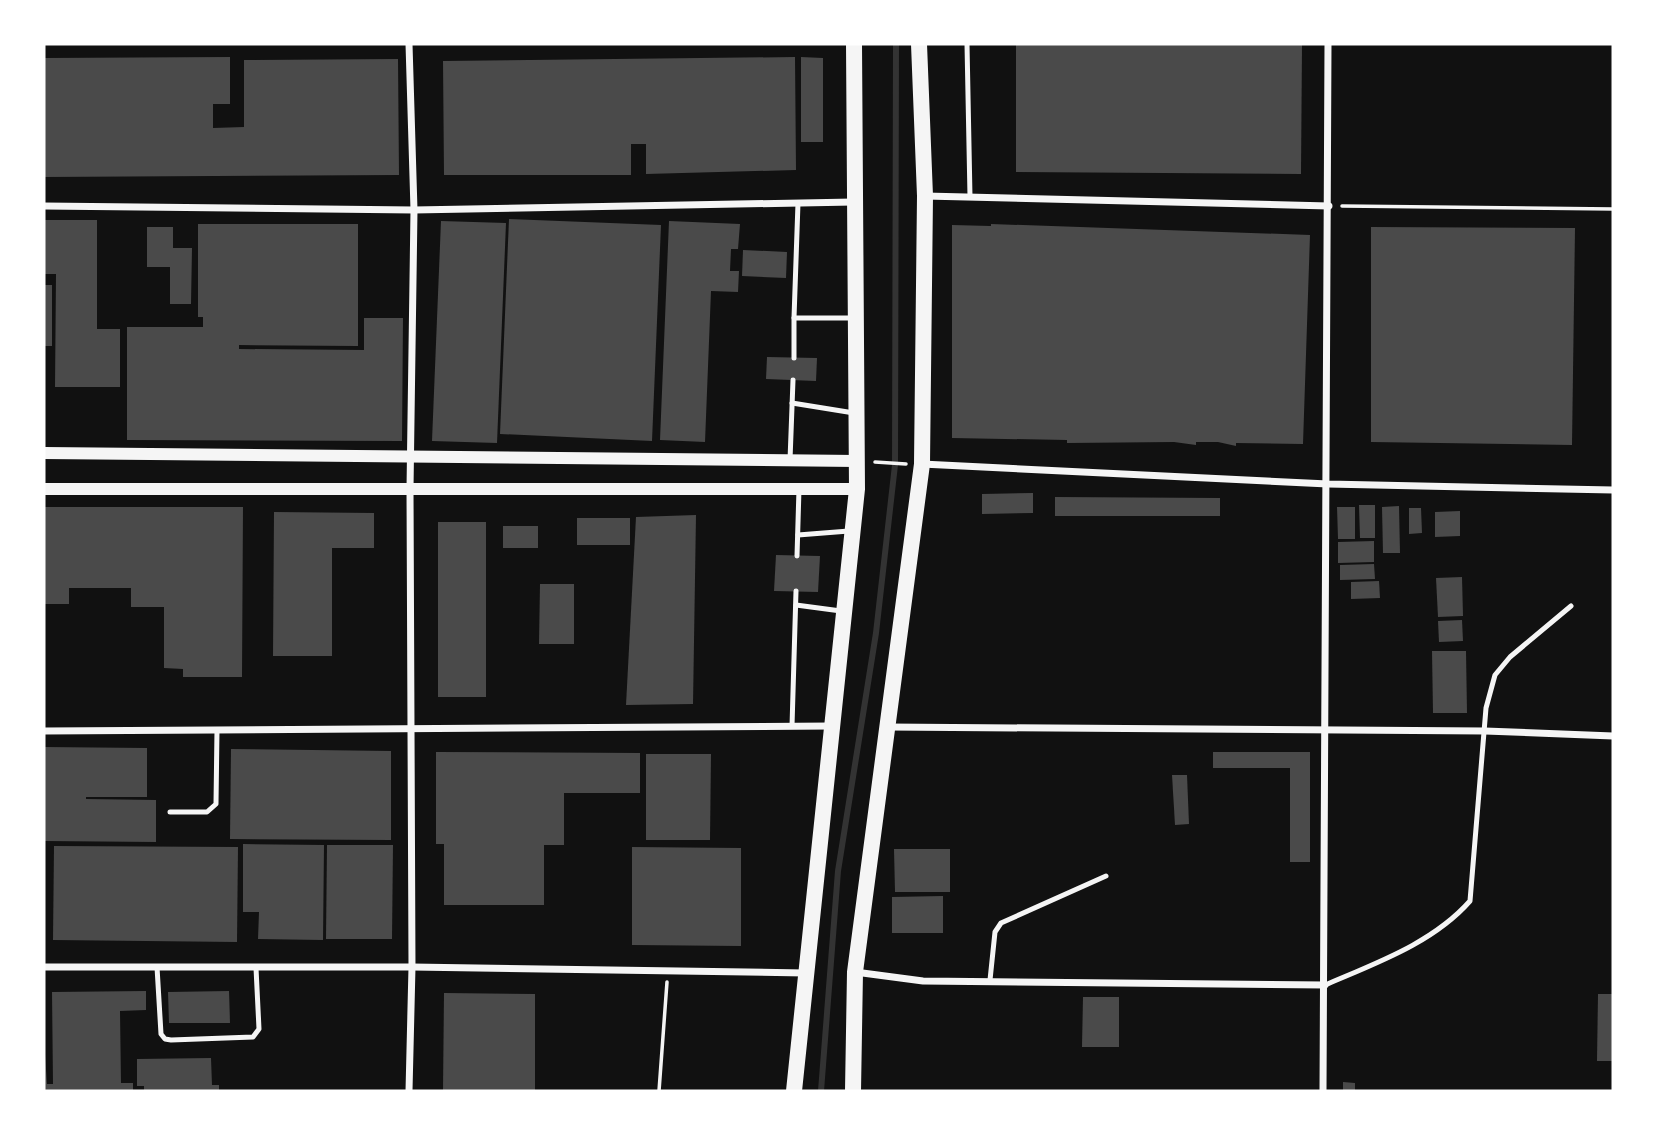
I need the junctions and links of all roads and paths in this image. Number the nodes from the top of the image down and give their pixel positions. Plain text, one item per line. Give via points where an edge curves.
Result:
1 (409, 44) edge
2 (854, 44) edge
3 (919, 44) edge
4 (967, 44) edge
5 (1328, 44) edge
6 (925, 196) junction
7 (970, 197) junction
8 (853, 202) junction
9 (798, 203) junction
10 (44, 206) edge
11 (1329, 206) junction
12 (1613, 209) edge
13 (414, 211) junction
14 (794, 318) junction
15 (855, 318) junction
16 (794, 358) dead end
17 (793, 380) dead end
18 (792, 402) junction
19 (857, 414) junction
20 (44, 453) edge
21 (411, 456) junction
22 (790, 460) junction
23 (857, 461) junction
24 (889, 463) dead end
25 (902, 464) dead end
26 (922, 464) junction
27 (1328, 484) junction
28 (799, 487) junction
29 (44, 489) edge
30 (410, 489) junction
31 (857, 489) junction
32 (1613, 490) edge
33 (852, 530) junction
34 (798, 535) junction
35 (797, 556) dead end
36 (796, 591) dead end
37 (796, 605) junction
38 (1571, 606) dead end
39 (843, 611) junction
40 (792, 726) junction
41 (832, 726) junction
42 (887, 727) junction
43 (411, 729) junction
44 (217, 730) junction
45 (1326, 730) junction
46 (1485, 731) junction
47 (44, 732) edge
48 (1613, 736) edge
49 (170, 812) dead end
50 (1107, 876) dead end
51 (44, 967) edge
52 (412, 967) junction
53 (157, 968) junction
54 (256, 968) junction
55 (668, 971) junction
56 (855, 972) junction
57 (805, 973) junction
58 (990, 980) junction
59 (1325, 985) junction
60 (409, 1091) edge
61 (659, 1091) edge
62 (794, 1091) edge
63 (853, 1091) edge
64 (1323, 1091) edge

1 - 13 street
2 - 8 main road
3 - 6 main road
4 - 7 lane
5 - 11 street
6 - 7 street
6 - 26 main road
7 - 11 street
8 - 9 street
8 - 15 main road
9 - 13 street
9 - 14 lane
10 - 13 street
11 - 12 path
11 - 27 street
13 - 21 street
14 - 15 lane
14 - 16 lane
15 - 19 main road
17 - 18 lane
18 - 19 lane
18 - 22 lane
19 - 23 main road
20 - 21 street
21 - 22 street
21 - 30 street
22 - 23 street
23 - 31 main road
24 - 25 path
26 - 27 street
26 - 42 main road
27 - 32 street
27 - 45 street
28 - 30 street
28 - 31 street
28 - 34 lane
29 - 30 street
30 - 43 street
31 - 33 main road
33 - 34 lane
33 - 39 main road
34 - 35 lane
36 - 37 lane
37 - 39 lane
37 - 40 lane
38 - 46 lane via 1495,675
39 - 41 main road
40 - 41 street
40 - 43 street
41 - 57 main road
42 - 45 street
42 - 56 main road
43 - 44 street
43 - 52 street
44 - 47 street
44 - 49 lane via 216,804 207,812
45 - 46 street
45 - 59 street
46 - 48 street
46 - 59 lane via 1470,901 1454,919 1392,957
50 - 58 lane via 1001,923 995,932
51 - 53 street
52 - 54 street
52 - 55 street
52 - 60 street
53 - 54 street
53 - 54 lane via 161,1034 171,1040 253,1037 259,1029
55 - 57 street
55 - 61 path
56 - 58 street via 923,981
56 - 63 main road
57 - 62 main road
58 - 59 street
59 - 64 street

